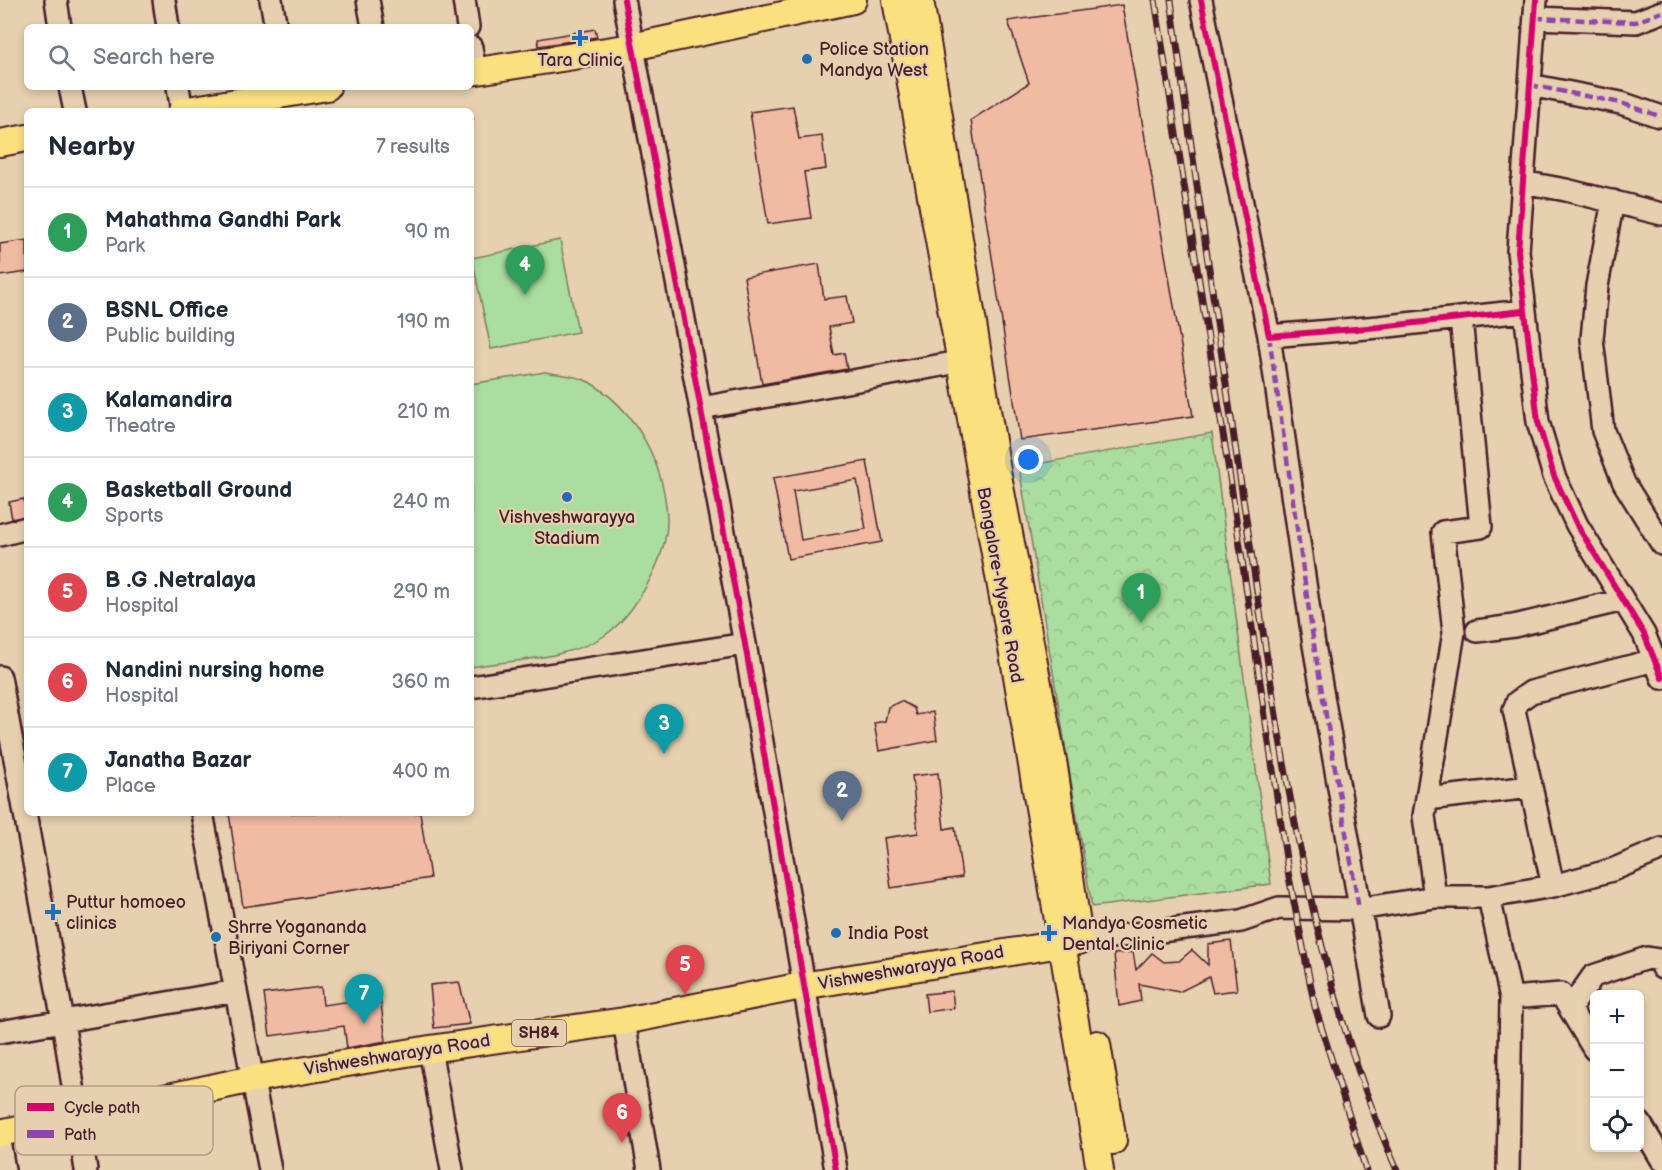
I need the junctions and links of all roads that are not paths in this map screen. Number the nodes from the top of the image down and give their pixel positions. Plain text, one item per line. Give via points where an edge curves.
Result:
1 (56, 0) edge
2 (164, 0) edge
3 (271, 0) edge
4 (368, 0) edge
5 (464, 0) edge
6 (624, 0) edge
7 (853, 0) edge
8 (896, 0) edge
9 (920, 0) edge
10 (1201, 0) edge
11 (1535, 9) edge
12 (1662, 12) edge
13 (60, 24) edge
14 (168, 24) edge
15 (275, 24) edge
16 (372, 24) edge
17 (468, 24) edge
18 (632, 46) junction
19 (474, 72) edge
20 (1530, 85) junction
21 (71, 90) edge
22 (178, 90) edge
23 (287, 91) edge
24 (74, 108) edge
25 (182, 108) edge
26 (198, 108) edge
27 (1659, 116) dead end
28 (24, 139) edge
29 (0, 143) edge
30 (1522, 182) junction
31 (1613, 201) junction
32 (1662, 214) edge
33 (1523, 310) junction
34 (1461, 318) junction
35 (1269, 336) junction
36 (959, 362) junction
37 (701, 408) junction
38 (24, 529) edge
39 (0, 535) edge
40 (1662, 544) edge
41 (1623, 600) junction
42 (1477, 631) dead end
43 (745, 644) junction
44 (1658, 669) edge
45 (0, 678) edge
46 (474, 687) edge
47 (15, 764) edge
48 (1531, 787) junction
49 (1427, 799) junction
50 (24, 812) edge
51 (25, 816) edge
52 (203, 816) edge
53 (1662, 849) edge
54 (1553, 886) junction
55 (1435, 897) junction
56 (1488, 897) junction
57 (1359, 909) junction
58 (1071, 941) junction
59 (1662, 968) edge
60 (802, 986) junction
61 (236, 991) junction
62 (1511, 998) junction
63 (1570, 1009) junction
64 (1380, 1016) dead end
65 (63, 1021) junction
66 (624, 1021) junction
67 (0, 1032) edge
68 (1592, 1044) edge
69 (430, 1049) junction
70 (253, 1079) junction
71 (72, 1086) edge
72 (213, 1087) edge
73 (15, 1129) edge
74 (1644, 1130) edge
75 (0, 1132) edge
76 (0, 1146) edge
77 (83, 1155) edge
78 (1662, 1160) edge
79 (4, 1170) edge
80 (86, 1170) edge
81 (270, 1170) edge
82 (452, 1170) edge
83 (649, 1170) edge
84 (836, 1170) edge
85 (1100, 1170) edge
86 (1118, 1170) edge
87 (1508, 1170) edge

1 - 13 street
2 - 14 street
3 - 15 street
4 - 16 street
5 - 17 street
6 - 18 street
7 - 18 main road
8 - 36 main road, Bangalore-Mysore Road
9 - 58 main road, Bangalore-Mysore Road via 997,471 1054,767
10 - 35 street
11 - 12 street via 1636,22
11 - 20 street
18 - 19 main road
18 - 37 street
20 - 27 street via 1621,103
20 - 30 street
21 - 24 street
22 - 25 street
23 - 26 main road
28 - 29 main road
30 - 31 street
30 - 33 street via 1518,251
31 - 32 street
31 - 40 street via 1597,286 1592,339 1604,430 1624,483
33 - 34 street
33 - 41 street via 1538,422 1554,476 1577,525
34 - 35 street
34 - 49 street via 1481,527 1443,532 1454,632
35 - 57 street via 1314,645
36 - 37 street
36 - 58 main road, Bangalore-Mysore Road
37 - 43 street
38 - 39 street
41 - 42 street
41 - 44 street via 1644,634
43 - 46 street
43 - 60 street
44 - 48 street via 1522,697 1514,710
45 - 47 street
47 - 50 street
48 - 49 street
48 - 54 street
49 - 55 street via 1424,816
51 - 65 street
52 - 61 street
53 - 54 street via 1612,870
54 - 56 street
55 - 56 street
55 - 57 street
56 - 62 street
57 - 58 street via 1280,908 1240,921
57 - 64 street
58 - 60 main road, Vishweshwarayya Road / SH84
58 - 85 main road, Bangalore-Mysore Road
58 - 86 main road, Bangalore-Mysore Road
59 - 63 street via 1659,960 1647,958 1593,976
60 - 66 main road, Vishweshwarayya Road / SH84
60 - 84 street
61 - 65 street
61 - 70 street
62 - 63 street via 1561,994
62 - 87 street
63 - 68 street
65 - 67 street
65 - 71 street
66 - 69 main road, Vishweshwarayya Road / SH84
66 - 83 street
69 - 70 main road, Vishweshwarayya Road / SH84
69 - 82 street
70 - 72 main road, Vishweshwarayya Road / SH84
70 - 81 street
73 - 75 main road, Vishweshwarayya Road / SH84
74 - 78 street
76 - 79 street
77 - 80 street

